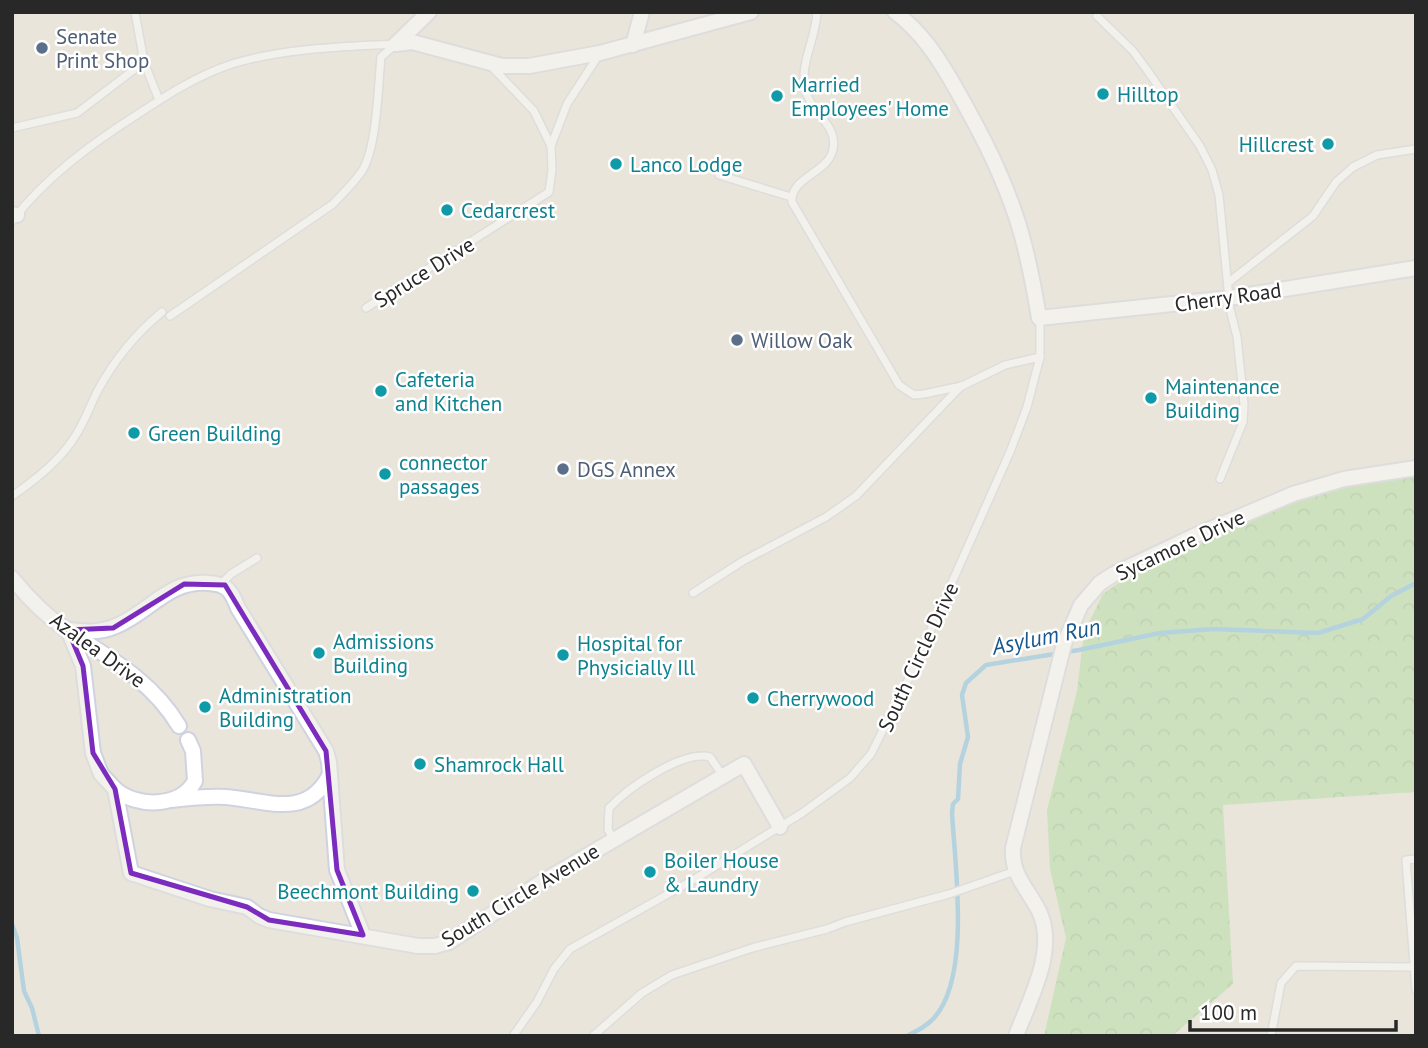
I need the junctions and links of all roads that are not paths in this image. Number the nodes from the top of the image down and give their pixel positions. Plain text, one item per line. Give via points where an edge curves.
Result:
1 (135, 12) edge
2 (429, 12) edge
3 (642, 12) edge
4 (751, 12) edge
5 (817, 12) edge
6 (897, 13) edge
7 (1097, 16) dead end
8 (396, 44) junction
9 (634, 45) junction
10 (600, 53) junction
11 (144, 62) junction
12 (489, 63) junction
13 (159, 100) junction
14 (12, 128) edge
15 (551, 146) junction
16 (1416, 149) edge
17 (719, 175) dead end
18 (791, 197) junction
19 (14, 217) edge
20 (1416, 268) edge
21 (1229, 282) junction
22 (1229, 298) junction
23 (366, 308) dead end
24 (162, 312) dead end
25 (170, 316) dead end
26 (1040, 318) junction
27 (1040, 357) junction
28 (962, 386) junction
29 (1416, 468) edge
30 (1220, 479) dead end
31 (12, 496) edge
32 (257, 558) dead end
33 (12, 578) edge
34 (221, 584) junction
35 (693, 593) dead end
36 (68, 631) junction
37 (179, 726) dead end
38 (188, 740) dead end
39 (330, 775) junction
40 (723, 776) junction
41 (115, 789) junction
42 (171, 800) junction
43 (780, 827) junction
44 (613, 840) junction
45 (1416, 859) edge
46 (1015, 872) junction
47 (363, 935) junction
48 (1414, 967) edge
49 (1416, 990) edge
50 (513, 1036) edge
51 (593, 1036) edge
52 (1016, 1036) edge
53 (1271, 1036) edge

1 - 11 lane
2 - 8 street
3 - 9 street
4 - 9 street
5 - 18 lane via 804,86 832,132 833,151
6 - 26 street via 928,43 992,155 1017,218
7 - 21 lane via 1133,51 1212,170
8 - 12 street via 412,42
8 - 13 lane via 242,62 202,76
8 - 25 lane via 381,57 370,149 353,182 333,204
9 - 10 street
10 - 12 street via 529,66
10 - 15 lane, Spruce Drive via 567,104
11 - 13 lane
11 - 14 lane via 77,113
12 - 15 lane, Spruce Drive via 534,111
13 - 19 lane via 81,153
15 - 23 lane, Spruce Drive via 548,192
16 - 21 lane via 1377,155 1353,167 1336,182 1314,216
17 - 18 lane
18 - 28 lane via 899,385 914,395
20 - 22 street, Cherry Road
21 - 22 lane
22 - 26 street, Cherry Road
22 - 30 lane via 1244,404 1238,439
24 - 31 lane via 122,351 60,458
26 - 27 lane, South Circle Drive
27 - 28 lane via 995,369
27 - 43 lane, South Circle Drive via 1010,452 881,738 850,778
28 - 35 lane via 856,496
29 - 46 street, Sycamore Drive via 1344,479 1293,494 1146,558 1090,592 1063,644 1015,836
32 - 34 lane
33 - 36 street, Azalea Drive
34 - 36 street via 184,584 113,628
34 - 39 street via 230,590 322,742
36 - 37 street, Azalea Drive via 145,683
36 - 41 street, South Circle Avenue via 83,666 95,760
38 - 42 street via 195,781
39 - 42 street via 319,792 290,804 224,797
39 - 47 street via 337,870
40 - 43 street, South Circle Avenue via 744,764
40 - 44 street, South Circle Avenue
40 - 44 lane via 710,757 701,754 685,758 624,793 609,808
41 - 42 street via 134,800
41 - 47 street, South Circle Avenue via 131,873 247,907 269,920
43 - 50 lane, South Circle Drive via 570,949
44 - 47 street, South Circle Avenue via 449,942 418,946
45 - 48 lane via 1406,860
46 - 51 lane via 672,975 642,992
46 - 52 street via 1041,917 1044,950
48 - 49 lane
48 - 53 lane via 1296,966 1281,983

